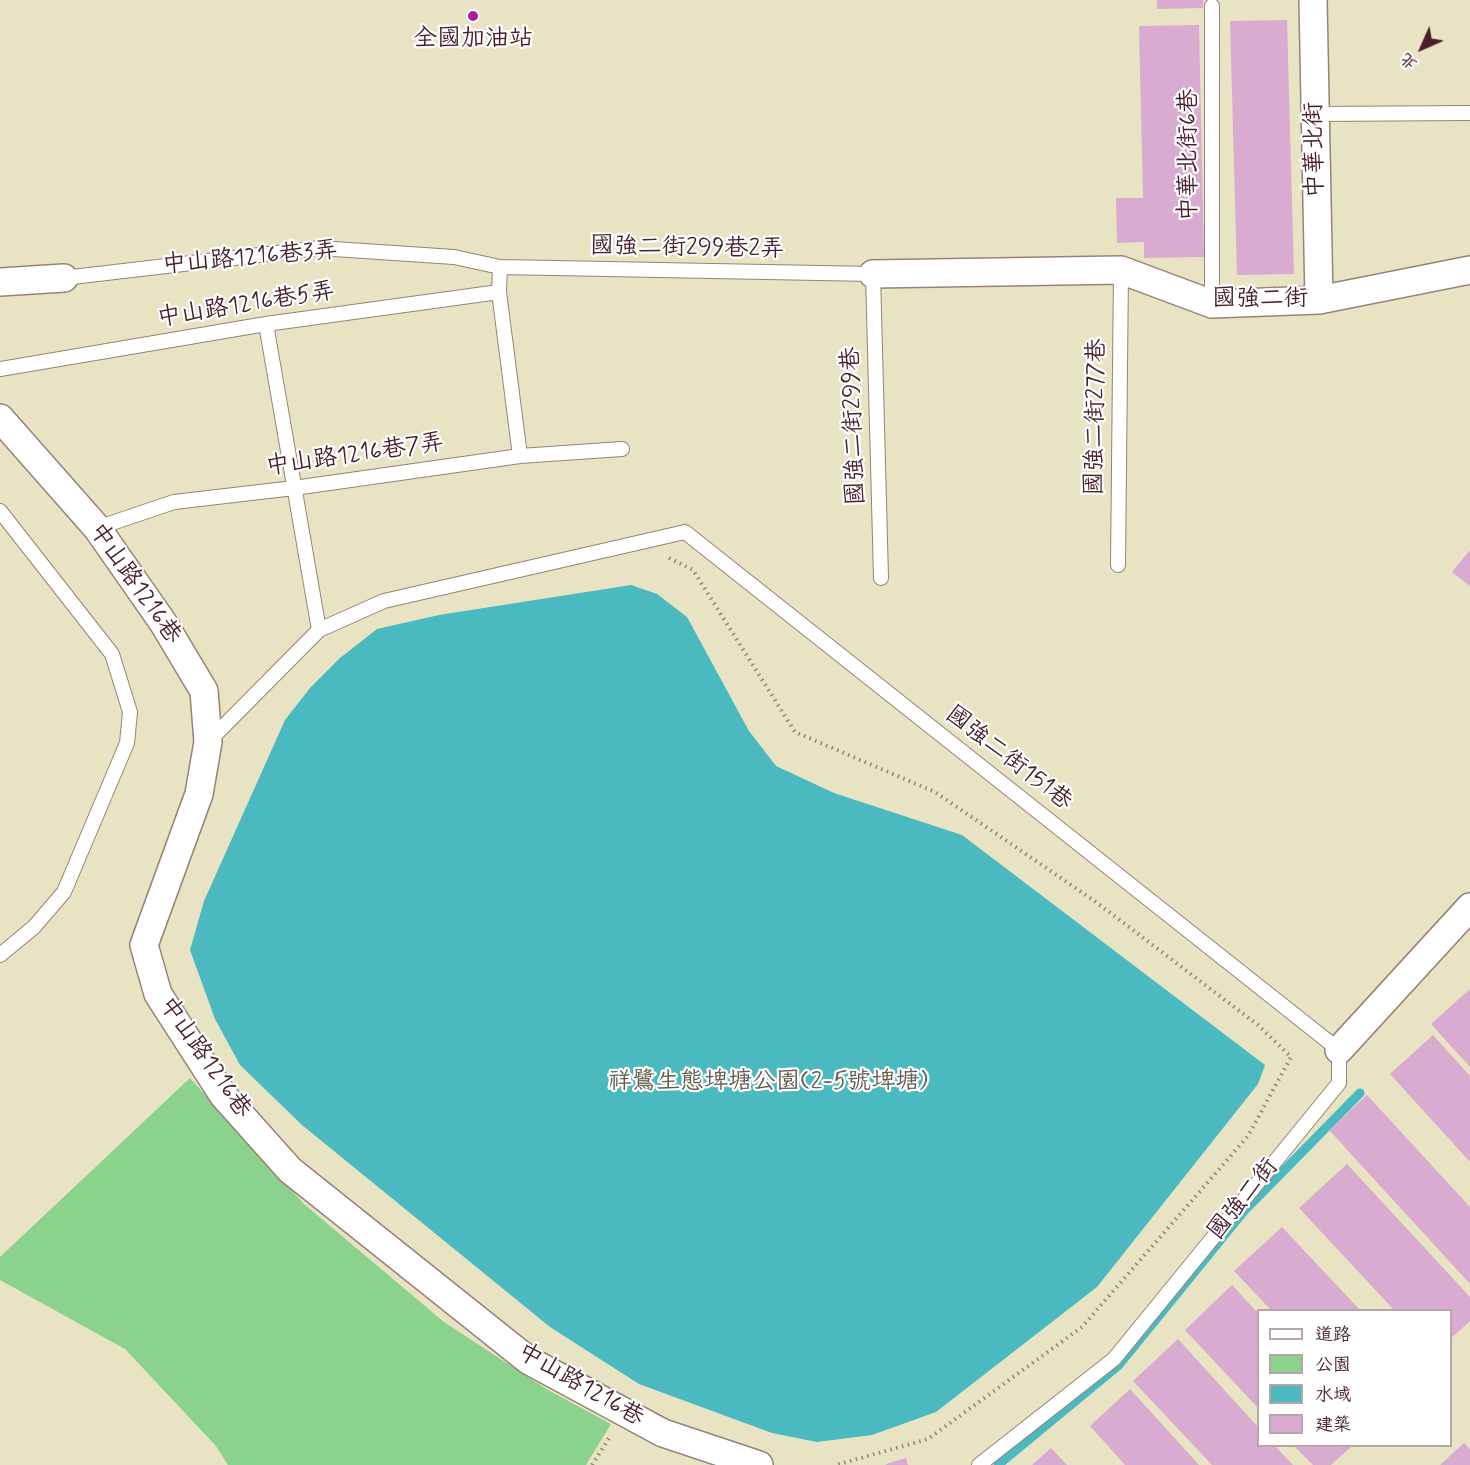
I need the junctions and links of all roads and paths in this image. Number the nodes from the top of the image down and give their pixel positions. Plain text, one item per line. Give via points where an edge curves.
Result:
1 (1313, 0) edge
2 (1212, 6) dead end
3 (1470, 113) edge
4 (1315, 114) junction
5 (500, 267) junction
6 (1121, 270) junction
7 (1470, 270) edge
8 (873, 274) junction
9 (64, 278) joint
10 (0, 282) edge
11 (500, 291) junction
12 (1319, 300) junction
13 (1212, 304) junction
14 (266, 324) junction
15 (0, 369) edge
16 (0, 418) edge
17 (622, 448) dead end
18 (520, 456) junction
19 (294, 488) junction
20 (0, 511) edge
21 (97, 528) junction
22 (639, 543) junction
23 (1118, 565) dead end
24 (881, 578) dead end
25 (319, 630) junction
26 (208, 742) junction
27 (1470, 907) edge
28 (0, 955) edge
29 (1339, 1050) junction
30 (759, 1465) edge
31 (836, 1465) edge
32 (979, 1465) edge

1 - 4 street, 中華北街
2 - 13 lane, 中華北街6巷
3 - 4 lane
4 - 12 street, 中華北街
5 - 8 lane, 國強二街299巷2弄
5 - 9 lane, 中山路1216巷3弄 via 454,257 319,248
5 - 11 lane
6 - 8 street, 國強二街
6 - 13 street, 國強二街
6 - 23 lane, 國強二街277巷
7 - 12 street, 國強二街
8 - 24 lane, 國強二街299巷
9 - 10 street, 中山路1216巷3弄
11 - 14 lane, 中山路1216巷5弄
11 - 18 lane
12 - 13 street, 國強二街
14 - 15 lane, 中山路1216巷5弄
14 - 19 lane
16 - 21 street, 中山路1216巷
17 - 18 lane, 中山路1216巷7弄
18 - 19 lane, 中山路1216巷7弄
19 - 21 lane, 中山路1216巷7弄 via 174,502
19 - 25 lane
20 - 28 lane via 112,654 130,712 127,743 63,892 34,927
21 - 26 street, 中山路1216巷 via 164,624 204,691
22 - 25 lane via 384,601
22 - 29 lane, 國強二街151巷 via 685,532
22 - 31 path via 693,570 795,732 935,792 1096,902 1258,1024 1291,1057 1248,1136 1082,1327 928,1439
25 - 26 lane
26 - 30 street, 中山路1216巷 via 199,794 144,945 158,994 223,1095 290,1170 528,1360 663,1433
27 - 29 street
29 - 32 lane, 國強二街 via 1339,1083 1114,1359

